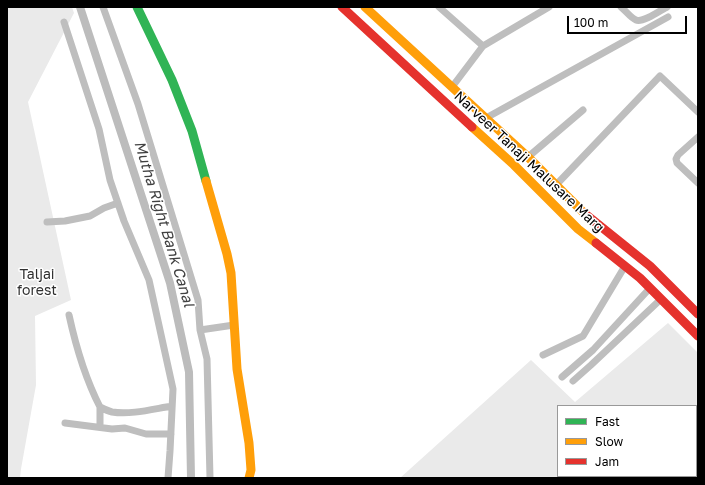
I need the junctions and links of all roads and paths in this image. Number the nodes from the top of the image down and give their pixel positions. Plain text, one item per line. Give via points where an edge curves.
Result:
1 (103, 7) edge
2 (137, 7) edge
3 (342, 7) edge
4 (365, 7) edge
5 (439, 7) edge
6 (549, 7) edge
7 (621, 7) edge
8 (666, 7) edge
9 (668, 17) dead end
10 (64, 22) dead end
11 (483, 46) junction
12 (452, 87) junction
13 (583, 110) dead end
14 (698, 112) edge
15 (486, 118) junction
16 (698, 137) edge
17 (528, 157) junction
18 (698, 183) edge
19 (556, 185) junction
20 (118, 203) junction
21 (47, 222) dead end
22 (625, 266) junction
23 (650, 288) junction
24 (661, 299) junction
25 (698, 314) edge
26 (69, 315) dead end
27 (234, 325) junction
28 (200, 330) junction
29 (698, 336) edge
30 (543, 355) dead end
31 (562, 377) dead end
32 (573, 381) dead end
33 (172, 406) junction
34 (100, 407) junction
35 (65, 423) dead end
36 (100, 427) junction
37 (171, 434) junction
38 (168, 478) edge
39 (210, 478) edge
40 (249, 478) edge

1 - 28 street via 138,104 198,300
2 - 27 main road via 172,80 192,131 231,273
3 - 22 main road, Narveer Tanaji Malusare Marg via 514,165 578,229
4 - 12 main road, Narveer Tanaji Malusare Marg
5 - 11 street
6 - 11 street
7 - 8 street via 640,21
9 - 15 street
10 - 20 street via 99,128 110,180
11 - 12 street
12 - 15 main road, Narveer Tanaji Malusare Marg
13 - 17 street
14 - 19 street via 660,76
15 - 17 main road, Narveer Tanaji Malusare Marg
16 - 18 street via 676,159
17 - 19 main road, Narveer Tanaji Malusare Marg
19 - 25 main road, Narveer Tanaji Malusare Marg via 588,217 650,266
20 - 21 street via 90,216
20 - 33 street via 149,280 173,389
22 - 23 main road, Narveer Tanaji Malusare Marg
22 - 30 street via 582,336
23 - 24 main road, Narveer Tanaji Malusare Marg
23 - 31 street via 593,350
24 - 29 main road, Narveer Tanaji Malusare Marg
24 - 32 street
26 - 34 street via 75,343
27 - 28 street
27 - 40 main road via 237,369 249,443
28 - 39 street via 208,359
33 - 34 street via 120,413
33 - 37 street
34 - 36 street
35 - 36 street
36 - 37 street via 125,428 146,434
37 - 38 street

